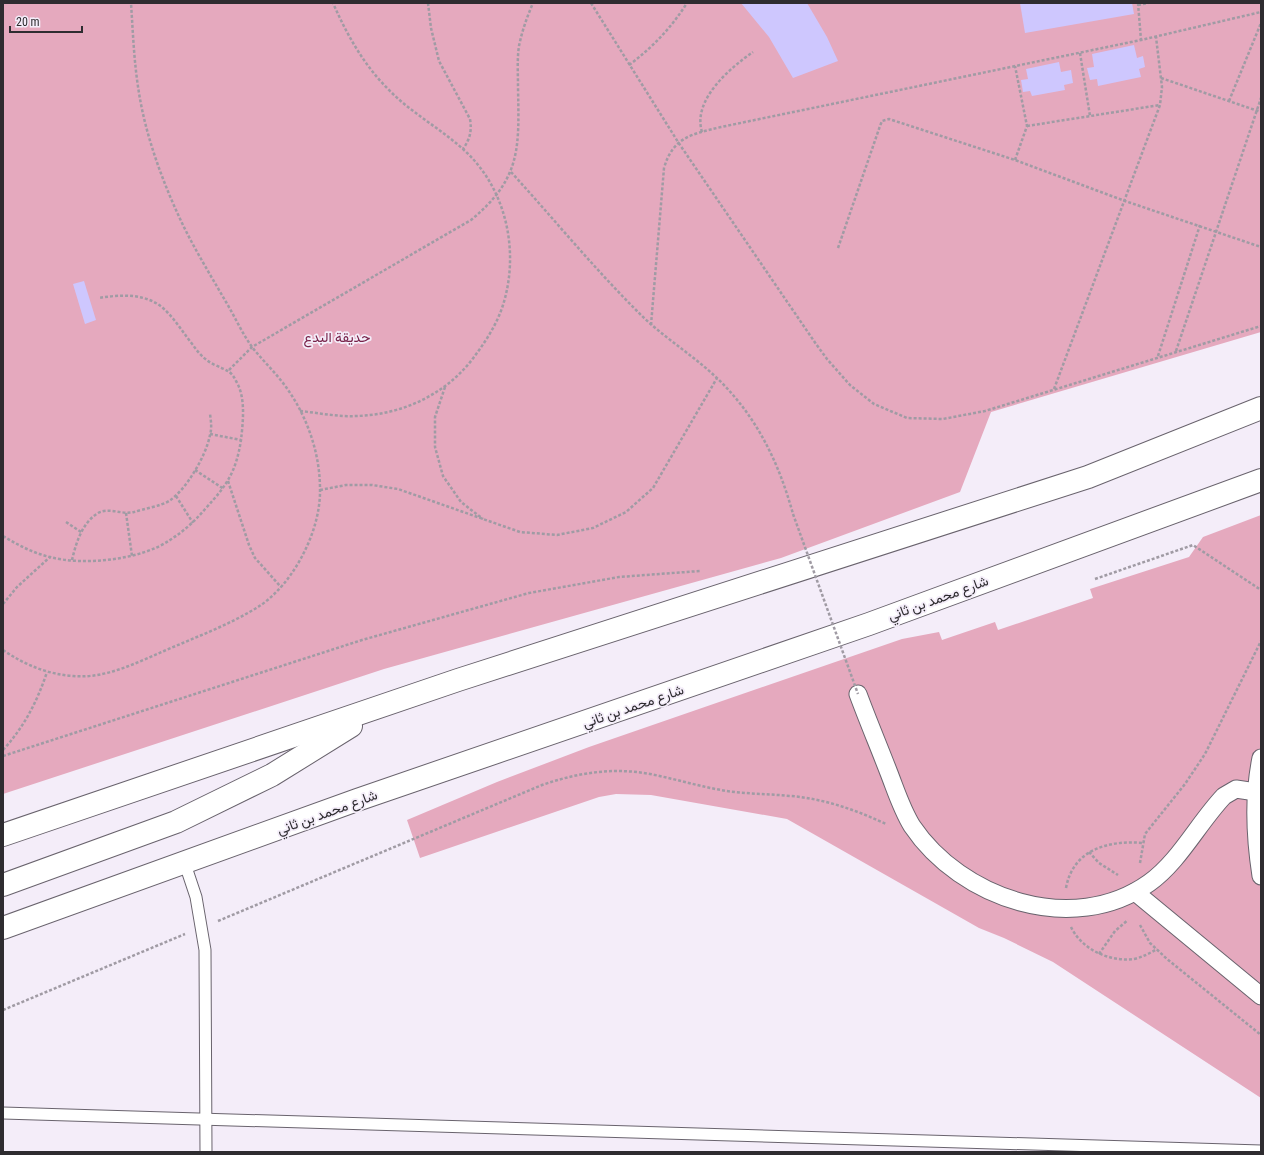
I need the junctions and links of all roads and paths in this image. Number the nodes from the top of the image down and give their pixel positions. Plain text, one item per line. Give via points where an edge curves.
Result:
1 (130, 3) edge
2 (333, 3) edge
3 (428, 3) edge
4 (533, 3) edge
5 (591, 3) edge
6 (687, 3) edge
7 (1148, 3) edge
8 (1138, 4) edge
9 (1261, 12) edge
10 (1261, 23) edge
11 (1156, 37) junction
12 (1141, 40) junction
13 (753, 52) dead end
14 (1080, 53) junction
15 (629, 65) junction
16 (1015, 66) junction
17 (1161, 78) junction
18 (1261, 98) edge
19 (1229, 101) junction
20 (1160, 105) junction
21 (1257, 110) junction
22 (1261, 112) edge
23 (1090, 116) junction
24 (1027, 126) junction
25 (702, 132) junction
26 (678, 142) junction
27 (463, 149) junction
28 (1015, 160) junction
29 (511, 172) junction
30 (497, 195) junction
31 (1125, 201) junction
32 (1200, 225) junction
33 (1216, 230) junction
34 (1261, 247) edge
35 (838, 248) dead end
36 (99, 298) dead end
37 (651, 325) junction
38 (1261, 326) edge
39 (252, 347) junction
40 (1176, 351) junction
41 (1158, 357) junction
42 (229, 370) junction
43 (717, 378) junction
44 (445, 387) junction
45 (1054, 389) junction
46 (1261, 408) edge
47 (300, 411) junction
48 (210, 414) dead end
49 (210, 434) junction
50 (241, 440) junction
51 (195, 470) junction
52 (228, 480) junction
53 (1261, 480) edge
54 (224, 489) junction
55 (320, 490) junction
56 (176, 496) junction
57 (126, 513) junction
58 (485, 520) junction
59 (66, 522) dead end
60 (193, 523) junction
61 (81, 532) junction
62 (3, 536) edge
63 (132, 556) junction
64 (50, 557) junction
65 (72, 560) junction
66 (700, 571) dead end
67 (1095, 579) dead end
68 (281, 587) junction
69 (1261, 590) edge
70 (3, 604) edge
71 (3, 650) edge
72 (47, 672) junction
73 (858, 694) joint
74 (386, 705) junction
75 (3, 750) edge
76 (3, 756) edge
77 (1261, 758) edge
78 (1256, 792) junction
79 (912, 825) junction
80 (3, 835) edge
81 (1089, 852) dead end
82 (185, 864) junction
83 (1261, 876) edge
84 (1122, 877) dead end
85 (3, 885) edge
86 (1135, 892) junction
87 (1131, 918) dead end
88 (3, 928) edge
89 (202, 928) junction
90 (1099, 954) dead end
91 (1261, 996) edge
92 (3, 1010) edge
93 (3, 1113) edge
94 (207, 1120) junction
95 (1261, 1151) edge
96 (206, 1152) edge

1 - 39 path via 139,94 164,182 193,244
2 - 27 path via 360,55 388,89 423,120
3 - 27 path via 439,61 470,119 472,130
4 - 29 path via 524,23 519,47 519,131
5 - 15 path
6 - 15 path via 650,50
7 - 8 path
8 - 12 path
9 - 11 path
10 - 19 path
11 - 12 path
11 - 17 path
12 - 14 path
13 - 25 path via 725,74 713,89 701,110
14 - 16 path
14 - 23 path
15 - 26 path
16 - 24 path
16 - 25 path
17 - 19 path
17 - 20 path
18 - 21 path
19 - 21 path
20 - 23 path
20 - 31 path
21 - 22 path
21 - 33 path
23 - 24 path
24 - 28 path
25 - 26 path
26 - 37 path via 669,154 664,168
26 - 45 path via 827,359 850,385 874,404 907,418 943,419 984,411
27 - 30 path via 482,170
28 - 31 path
28 - 35 path via 886,119 880,126
29 - 30 path
29 - 37 path via 625,300
30 - 39 path via 476,216 456,230
30 - 44 path via 504,214 509,244 509,271 503,305 489,336 469,364
31 - 32 path
31 - 45 path
32 - 33 path
32 - 41 path
33 - 34 path
33 - 40 path
36 - 42 path via 135,295 152,301 167,311 204,358 216,366
37 - 43 path
38 - 40 path
39 - 42 path
39 - 47 path via 287,389
40 - 41 path
41 - 45 path
42 - 50 path via 240,391 243,411
43 - 58 path via 653,488 626,512 593,528 557,535 520,532
43 - 73 path, bridge via 739,401 773,455
44 - 47 path via 423,400 378,415 354,416
44 - 58 path via 435,417 434,447 443,476 461,502
46 - 74 main road via 1088,477
47 - 55 path via 311,436 318,463
48 - 49 path
49 - 50 path
49 - 51 path via 207,448
50 - 52 path
51 - 54 path
51 - 56 path
52 - 54 path
52 - 68 path via 255,558
53 - 82 main road, شارع محمد بن ثاني via 869,624 357,800
54 - 60 path
55 - 58 path via 346,485 398,489
55 - 68 path via 317,516 309,542 297,566
56 - 57 path via 161,505
56 - 60 path
57 - 61 path via 109,510 98,513
57 - 63 path
59 - 61 path
60 - 63 path via 168,542
61 - 65 path
62 - 64 path via 22,547
63 - 65 path via 101,561
64 - 65 path
64 - 70 path via 17,587
66 - 76 path via 619,577 530,593 362,640
67 - 69 path via 1193,545
68 - 72 path via 260,606 236,619 126,667 101,674 75,676
71 - 72 path via 25,664
72 - 75 path via 22,728
73 - 79 street via 901,804
74 - 80 main road
74 - 85 main road via 272,775 176,822
77 - 78 street
78 - 83 street via 1255,824
78 - 86 street via 1236,789 1224,796 1164,869
79 - 86 street via 935,854 958,874 978,886 1015,900 1048,907 1082,907 1116,901
79 - 89 path via 893,828 862,813 813,799 711,789 628,771 583,773 542,785
81 - 84 path via 1110,871
82 - 88 main road, شارع محمد بن ثاني
82 - 89 lane via 196,897
86 - 91 street
87 - 90 path via 1115,931
89 - 92 path
89 - 94 lane via 205,950
93 - 94 lane
94 - 95 lane
94 - 96 lane

